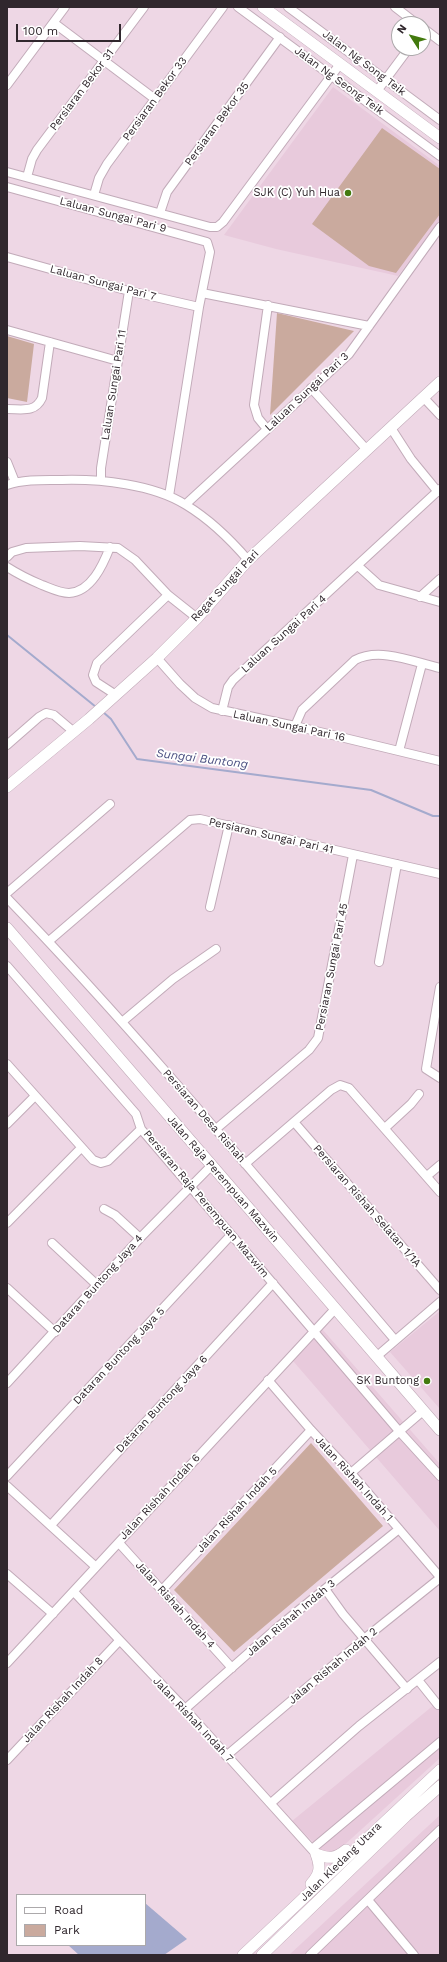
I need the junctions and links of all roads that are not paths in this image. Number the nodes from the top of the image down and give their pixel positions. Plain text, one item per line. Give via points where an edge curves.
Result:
1 (65, 7) edge
2 (144, 7) edge
3 (223, 7) edge
4 (238, 7) edge
5 (263, 7) edge
6 (288, 7) edge
7 (398, 8) edge
8 (408, 16) edge
9 (54, 23) junction
10 (431, 34) edge
11 (280, 37) junction
12 (440, 41) edge
13 (403, 56) edge
14 (104, 61) junction
15 (340, 64) junction
16 (332, 75) junction
17 (386, 79) junction
18 (7, 83) edge
19 (377, 91) junction
20 (155, 99) junction
21 (440, 120) edge
22 (440, 138) edge
23 (440, 156) edge
24 (7, 172) edge
25 (27, 177) junction
26 (7, 187) edge
27 (94, 195) junction
28 (160, 213) junction
29 (439, 231) edge
30 (7, 257) edge
31 (129, 291) junction
32 (202, 293) junction
33 (268, 305) junction
34 (199, 307) junction
35 (369, 326) junction
36 (7, 330) edge
37 (50, 342) junction
38 (118, 361) junction
39 (440, 382) edge
40 (312, 388) junction
41 (424, 398) junction
42 (7, 409) edge
43 (440, 415) edge
44 (390, 428) junction
45 (267, 429) junction
46 (367, 450) junction
47 (7, 462) edge
48 (101, 480) junction
49 (16, 482) junction
50 (7, 485) edge
51 (439, 490) edge
52 (168, 496) junction
53 (186, 504) junction
54 (114, 548) junction
55 (7, 557) edge
56 (248, 560) junction
57 (7, 566) edge
58 (358, 566) junction
59 (440, 579) edge
60 (168, 596) junction
61 (420, 597) junction
62 (440, 602) edge
63 (197, 618) junction
64 (157, 658) junction
65 (422, 664) junction
66 (440, 668) edge
67 (114, 697) junction
68 (222, 711) junction
69 (295, 726) junction
70 (74, 732) junction
71 (7, 745) edge
72 (399, 751) junction
73 (440, 761) edge
74 (7, 787) edge
75 (110, 804) dead end
76 (229, 825) junction
77 (353, 854) junction
78 (396, 864) junction
79 (440, 874) edge
80 (7, 893) edge
81 (7, 898) edge
82 (210, 907) dead end
83 (7, 928) edge
84 (49, 941) junction
85 (216, 949) dead end
86 (380, 962) dead end
87 (7, 966) edge
88 (440, 987) edge
89 (122, 1022) junction
90 (7, 1064) edge
91 (440, 1078) edge
92 (419, 1094) dead end
93 (35, 1096) junction
94 (294, 1122) junction
95 (7, 1124) edge
96 (385, 1128) junction
97 (141, 1130) junction
98 (216, 1130) junction
99 (81, 1148) junction
100 (245, 1164) junction
101 (212, 1165) junction
102 (440, 1165) edge
103 (427, 1176) junction
104 (189, 1187) junction
105 (440, 1192) edge
106 (104, 1209) dead end
107 (7, 1223) edge
108 (231, 1235) junction
109 (140, 1238) junction
110 (52, 1243) dead end
111 (273, 1283) junction
112 (97, 1285) junction
113 (7, 1288) edge
114 (440, 1290) edge
115 (440, 1302) edge
116 (335, 1309) junction
117 (55, 1332) junction
118 (314, 1332) junction
119 (395, 1340) junction
120 (376, 1357) junction
121 (268, 1380) junction
122 (7, 1383) edge
123 (423, 1411) junction
124 (311, 1430) junction
125 (440, 1430) edge
126 (399, 1431) junction
127 (351, 1473) junction
128 (7, 1476) edge
129 (440, 1476) edge
130 (7, 1486) edge
131 (51, 1525) junction
132 (399, 1529) junction
133 (119, 1543) junction
134 (96, 1567) junction
135 (7, 1574) edge
136 (440, 1577) edge
137 (324, 1589) junction
138 (162, 1590) junction
139 (74, 1592) junction
140 (53, 1614) junction
141 (364, 1639) junction
142 (119, 1640) junction
143 (440, 1662) edge
144 (7, 1663) edge
145 (232, 1668) junction
146 (418, 1680) junction
147 (407, 1689) junction
148 (438, 1705) dead end
149 (185, 1709) junction
150 (440, 1742) edge
151 (226, 1756) junction
152 (7, 1760) edge
153 (440, 1770) edge
154 (440, 1786) edge
155 (271, 1804) junction
156 (395, 1810) junction
157 (440, 1830) edge
158 (314, 1852) junction
159 (368, 1900) junction
160 (243, 1955) edge
161 (262, 1955) edge
162 (310, 1955) edge
163 (414, 1955) edge

1 - 9 street
2 - 14 street, Persiaran Bekor 31
3 - 20 street, Persiaran Bekor 33
4 - 11 street, Jalan Ng Seong Teik
5 - 15 main road, Jalan Ng Seong Teik
6 - 17 street, Jalan Ng Song Teik
7 - 8 street
9 - 14 street
9 - 18 street
10 - 12 street
11 - 16 street, Jalan Ng Seong Teik
11 - 28 street, Persiaran Bekor 35 via 167,192
13 - 17 street
14 - 20 street
14 - 25 street, Persiaran Bekor 31 via 37,150
15 - 16 street
15 - 19 main road, Jalan Ng Seong Teik
16 - 23 street, Jalan Ng Seong Teik
16 - 28 street via 224,222 217,227 210,227
17 - 19 street
17 - 21 street, Jalan Ng Song Teik
19 - 22 main road, Jalan Ng Seong Teik
20 - 27 street, Persiaran Bekor 33 via 107,164
24 - 25 street
25 - 27 street
26 - 32 street, Laluan Sungai Pari 9 via 207,242 210,252
27 - 28 street
29 - 35 street, Laluan Sungai Pari 3
30 - 31 street, Laluan Sungai Pari 7
31 - 34 street, Laluan Sungai Pari 7
31 - 38 street, Laluan Sungai Pari 11
32 - 33 street
32 - 34 street
33 - 35 street
33 - 45 street via 254,405 258,418
34 - 52 street
35 - 40 street, Laluan Sungai Pari 3 via 348,354
36 - 37 street
37 - 38 street
37 - 42 street via 42,398 38,405 31,409
38 - 48 street, Laluan Sungai Pari 11
39 - 41 main road, Regat Sungai Pari
40 - 45 street, Laluan Sungai Pari 3
40 - 46 street
41 - 43 street
41 - 44 main road, Regat Sungai Pari
44 - 46 main road, Regat Sungai Pari
44 - 51 street via 411,459
45 - 53 street, Laluan Sungai Pari 3
46 - 56 main road, Regat Sungai Pari
47 - 49 street
48 - 49 street
48 - 52 street via 120,482
49 - 50 street
51 - 58 street, Laluan Sungai Pari 4
52 - 53 street
53 - 56 street via 220,531
54 - 55 street via 26,548 12,552
54 - 57 street via 96,576 78,591 69,593 31,580
54 - 60 street via 135,560
56 - 63 main road, Regat Sungai Pari
58 - 61 street via 379,586
58 - 68 street, Laluan Sungai Pari 4 via 233,680 228,687
59 - 61 street
60 - 63 street
60 - 67 street via 97,663 93,676 96,682
61 - 62 street
63 - 64 main road, Regat Sungai Pari
64 - 67 main road, Regat Sungai Pari
64 - 68 street, Laluan Sungai Pari 16 via 195,698
65 - 66 street
65 - 69 street via 378,654 365,655 355,660 302,710
65 - 72 street
67 - 70 main road, Regat Sungai Pari
68 - 69 street, Laluan Sungai Pari 16
69 - 72 street, Laluan Sungai Pari 16
70 - 71 street via 54,715 46,713
70 - 74 main road, Regat Sungai Pari
72 - 73 street, Laluan Sungai Pari 16
75 - 80 street
76 - 77 street, Persiaran Sungai Pari 41
76 - 82 street
76 - 84 street, Persiaran Sungai Pari 41 via 200,819 190,820
77 - 78 street, Persiaran Sungai Pari 41
77 - 98 street, Persiaran Sungai Pari 45 via 318,1038 308,1050
78 - 79 street, Persiaran Sungai Pari 41
78 - 86 street
81 - 84 street, Persiaran Desa Rishah
83 - 101 main road, Jalan Raja Perempuan Mazwin
84 - 89 street, Persiaran Desa Rishah
85 - 89 street via 173,979
87 - 97 street, Persiaran Raja Perempuan Mazwim via 136,1114
88 - 91 street via 426,1069
89 - 98 street, Persiaran Desa Rishah
90 - 93 street
92 - 96 street
93 - 95 street
93 - 99 street
94 - 96 street via 340,1085 350,1088
94 - 100 street
94 - 114 street, Persiaran Rishah Selatan 1/1A
96 - 103 street
97 - 99 street via 108,1161 101,1163 93,1160
97 - 104 street, Persiaran Raja Perempuan Mazwim
98 - 100 street, Persiaran Desa Rishah
99 - 107 street
100 - 119 street, Persiaran Desa Rishah
101 - 104 street, Dataran Buntong Jaya 4
101 - 116 main road, Jalan Raja Perempuan Mazwin
102 - 103 street
103 - 105 street
104 - 108 street, Persiaran Raja Perempuan Mazwim
104 - 109 street, Dataran Buntong Jaya 4
106 - 109 street via 115,1215
108 - 111 street, Persiaran Raja Perempuan Mazwim
108 - 128 street, Dataran Buntong Jaya 5
109 - 112 street, Dataran Buntong Jaya 4
110 - 112 street
111 - 118 street, Persiaran Raja Perempuan Mazwim
111 - 131 street, Dataran Buntong Jaya 6
112 - 117 street, Dataran Buntong Jaya 4
113 - 117 street
115 - 119 street
116 - 118 street, Jalan Rishah Indah 6
116 - 120 main road, Jalan Raja Perempuan Mazwin
117 - 122 street, Dataran Buntong Jaya 4
118 - 121 street, Jalan Rishah Indah 6
118 - 126 street, Persiaran Raja Perempuan Mazwim
119 - 120 street
120 - 123 main road, Jalan Raja Perempuan Mazwin
121 - 124 street, Jalan Rishah Indah 1
121 - 133 street, Jalan Rishah Indah 6
123 - 125 main road, Jalan Raja Perempuan Mazwin
123 - 126 street
124 - 127 street, Jalan Rishah Indah 1
124 - 138 street, Jalan Rishah Indah 5
126 - 127 street
126 - 129 street, Persiaran Raja Perempuan Mazwim
127 - 132 street, Jalan Rishah Indah 1
130 - 131 street
131 - 134 street
132 - 136 street, Jalan Rishah Indah 1
132 - 137 street, Jalan Rishah Indah 3
133 - 134 street, Jalan Rishah Indah 6
133 - 138 street, Jalan Rishah Indah 4
134 - 139 street, Jalan Rishah Indah 6
135 - 140 street
136 - 141 street, Jalan Rishah Indah 2
137 - 141 street
137 - 145 street, Jalan Rishah Indah 3
138 - 145 street, Jalan Rishah Indah 4
139 - 140 street, Jalan Rishah Indah 6
139 - 142 street, Jalan Rishah Indah 7
140 - 144 street, Jalan Rishah Indah 6
141 - 147 street
141 - 151 street, Jalan Rishah Indah 2
142 - 149 street, Jalan Rishah Indah 7
142 - 152 street, Jalan Rishah Indah 8
143 - 146 street
145 - 149 street, Jalan Rishah Indah 3
146 - 147 street
146 - 148 street
147 - 155 street via 359,1726
149 - 151 street, Jalan Rishah Indah 7
150 - 158 street
151 - 155 street, Jalan Rishah Indah 7
153 - 156 main road, Jalan Kledang Utara
154 - 161 main road, Jalan Kledang Utara
155 - 158 street, Jalan Rishah Indah 7
156 - 158 main road via 340,1855 330,1859
156 - 160 main road, Jalan Kledang Utara
157 - 159 street
158 - 160 main road via 320,1869 317,1876 265,1928
159 - 162 street
159 - 163 street

